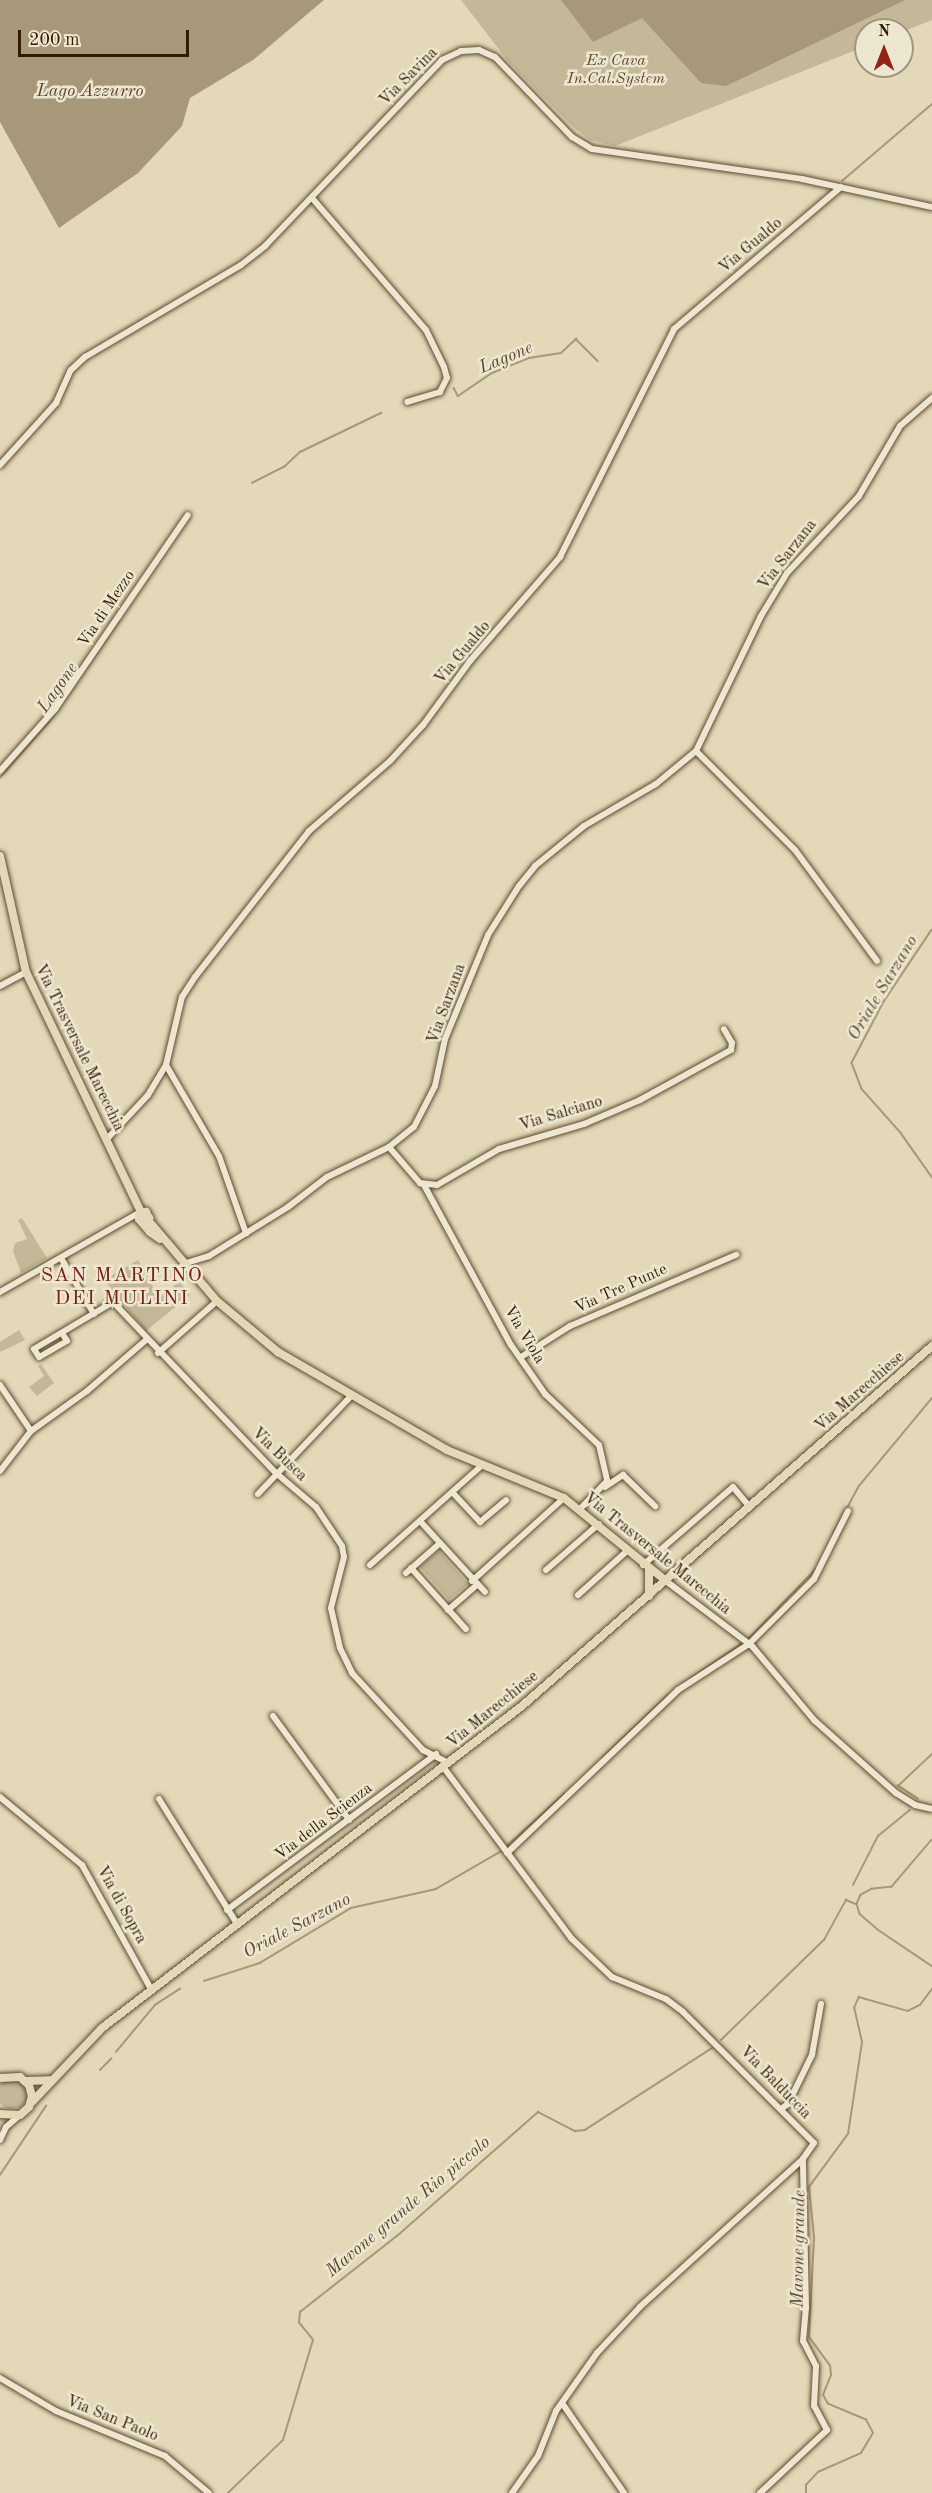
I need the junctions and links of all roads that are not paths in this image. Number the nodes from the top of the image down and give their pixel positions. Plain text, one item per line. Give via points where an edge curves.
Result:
1 (841, 187) junction
2 (312, 198) junction
3 (932, 207) edge
4 (932, 398) edge
5 (408, 402) dead end
6 (0, 465) edge
7 (189, 516) dead end
8 (696, 751) junction
9 (0, 771) edge
10 (0, 856) edge
11 (877, 961) dead end
12 (26, 972) junction
13 (0, 986) edge
14 (724, 1029) dead end
15 (166, 1065) junction
16 (107, 1139) junction
17 (389, 1147) junction
18 (424, 1185) junction
19 (143, 1216) junction
20 (246, 1233) junction
21 (736, 1256) dead end
22 (61, 1258) junction
23 (183, 1264) junction
24 (0, 1292) edge
25 (218, 1301) junction
26 (94, 1314) junction
27 (62, 1333) junction
28 (146, 1340) junction
29 (932, 1346) edge
30 (158, 1353) junction
31 (521, 1357) junction
32 (0, 1385) edge
33 (351, 1396) junction
34 (31, 1431) junction
35 (481, 1466) junction
36 (0, 1471) edge
37 (276, 1473) junction
38 (604, 1487) junction
39 (453, 1493) junction
40 (258, 1494) dead end
41 (564, 1498) junction
42 (506, 1500) dead end
43 (655, 1506) dead end
44 (750, 1507) junction
45 (581, 1508) junction
46 (848, 1511) dead end
47 (420, 1521) junction
48 (599, 1524) junction
49 (439, 1544) junction
50 (628, 1550) junction
51 (370, 1565) dead end
52 (646, 1567) junction
53 (546, 1570) dead end
54 (666, 1581) junction
55 (474, 1584) junction
56 (485, 1592) dead end
57 (578, 1595) dead end
58 (649, 1596) junction
59 (448, 1610) junction
60 (466, 1629) dead end
61 (749, 1644) junction
62 (273, 1716) dead end
63 (436, 1754) junction
64 (446, 1765) junction
65 (0, 1797) edge
66 (159, 1799) dead end
67 (932, 1809) edge
68 (349, 1820) junction
69 (507, 1853) junction
70 (226, 1910) junction
71 (237, 1924) junction
72 (151, 1989) junction
73 (821, 2004) dead end
74 (2, 2076) edge
75 (58, 2077) junction
76 (26, 2081) junction
77 (32, 2102) junction
78 (781, 2109) junction
79 (0, 2114) edge
80 (20, 2115) junction
81 (0, 2140) edge
82 (803, 2159) junction
83 (0, 2378) edge
84 (562, 2403) junction
85 (209, 2493) edge
86 (512, 2493) edge
87 (624, 2493) edge
88 (760, 2493) edge

1 - 2 street, Via Savina via 592,149 572,137 495,57 470,49 442,60
1 - 3 street, Via Savina
1 - 15 street, Via Gualdo via 674,329 560,557 423,724 390,760 309,831 195,977 182,997
2 - 5 street via 426,330 444,367 447,378 440,392
2 - 6 street, Via Savina via 241,265 85,357 71,370 56,404
4 - 8 street, Via Sarzana via 900,426 859,496 787,573 761,616
7 - 9 street, Via di Mezzo via 55,710
8 - 11 street via 795,850
8 - 17 street, Via Sarzana via 656,784 584,826 536,866 519,886 488,935 445,1039 425,1111 414,1127
10 - 12 main road, Via Trasversale Marecchia
12 - 13 street
12 - 16 main road, Via Trasversale Marecchia
14 - 18 street, Via Salciano via 732,1043 730,1050 640,1100 584,1124 525,1138 437,1185
15 - 16 street, Via Gualdo via 148,1095
15 - 20 street via 219,1156
16 - 19 main road, Via Trasversale Marecchia
17 - 18 street
17 - 20 street, Via Sarzana via 327,1177
18 - 31 street, Via Viola via 467,1269
19 - 22 street via 122,1221
19 - 23 main road, Via Trasversale Marecchia
20 - 23 street, Via Sarzana via 209,1256
21 - 31 street, Via Tre Punte via 570,1326
22 - 24 street
22 - 26 street
23 - 25 main road, Via Trasversale Marecchia
25 - 30 street
25 - 33 main road, Via Trasversale Marecchia via 278,1352
26 - 27 street
26 - 28 street, Via Busca via 113,1302
27 - 27 street via 34,1349 39,1358 67,1341
28 - 30 street, Via Busca
28 - 34 street via 87,1391
29 - 44 main road, Via Marecchiese
30 - 37 street, Via Busca
31 - 38 street, Via Viola via 545,1394 599,1445 606,1470
32 - 34 street
33 - 35 main road, Via Trasversale Marecchia
33 - 37 street
34 - 36 street
35 - 39 street
35 - 41 main road, Via Trasversale Marecchia
37 - 40 street
37 - 63 street, Via Busca via 316,1507 342,1546 344,1565 331,1608 340,1648 352,1673 423,1750
38 - 43 street via 624,1475
38 - 45 street
39 - 42 street via 480,1522
39 - 47 street
41 - 45 main road, Via Trasversale Marecchia
41 - 55 street
44 - 52 street via 733,1487
44 - 54 main road, Via Marecchiese
45 - 48 main road, Via Trasversale Marecchia
46 - 61 street via 813,1579
47 - 49 street
47 - 51 street
48 - 50 main road, Via Trasversale Marecchia
48 - 53 street
49 - 55 street
49 - 59 street via 408,1570
50 - 52 main road, Via Trasversale Marecchia
50 - 57 street
52 - 54 main road, Via Trasversale Marecchia
52 - 58 main road
54 - 58 main road, Via Marecchiese
54 - 61 street, Via Trasversale Marecchia
55 - 56 street
55 - 59 street
58 - 64 main road, Via Marecchiese
59 - 60 street
61 - 67 street, Via Trasversale Marecchia via 814,1720 896,1793 915,1805
61 - 69 street via 678,1690
62 - 68 street
63 - 64 street, Via Busca
63 - 68 street, Via della Scienza
64 - 69 street, Via Balduccia via 479,1819
64 - 71 main road, Via Marecchiese
65 - 72 street, Via di Sopra via 82,1865
66 - 70 street
68 - 70 street, Via della Scienza
69 - 78 street, Via Balduccia via 571,1938 624,1984 666,1999 683,2012
70 - 71 street
71 - 72 main road, Via Marecchiese
72 - 75 main road, Via Marecchiese via 102,2028
73 - 78 street via 812,2055 788,2104
74 - 76 main road
75 - 76 main road via 43,2083
75 - 77 main road, Via Marecchiese
76 - 77 main road via 32,2091
77 - 80 main road, Via Marecchiese
78 - 82 street, Via Balduccia via 814,2143
79 - 80 main road
80 - 81 street via 6,2127
82 - 84 street via 640,2307 597,2353
82 - 88 street via 803,2341 816,2366 814,2406 826,2430 785,2474
83 - 85 street, Via San Paolo via 56,2411 165,2456
84 - 86 street via 538,2456
84 - 87 street

